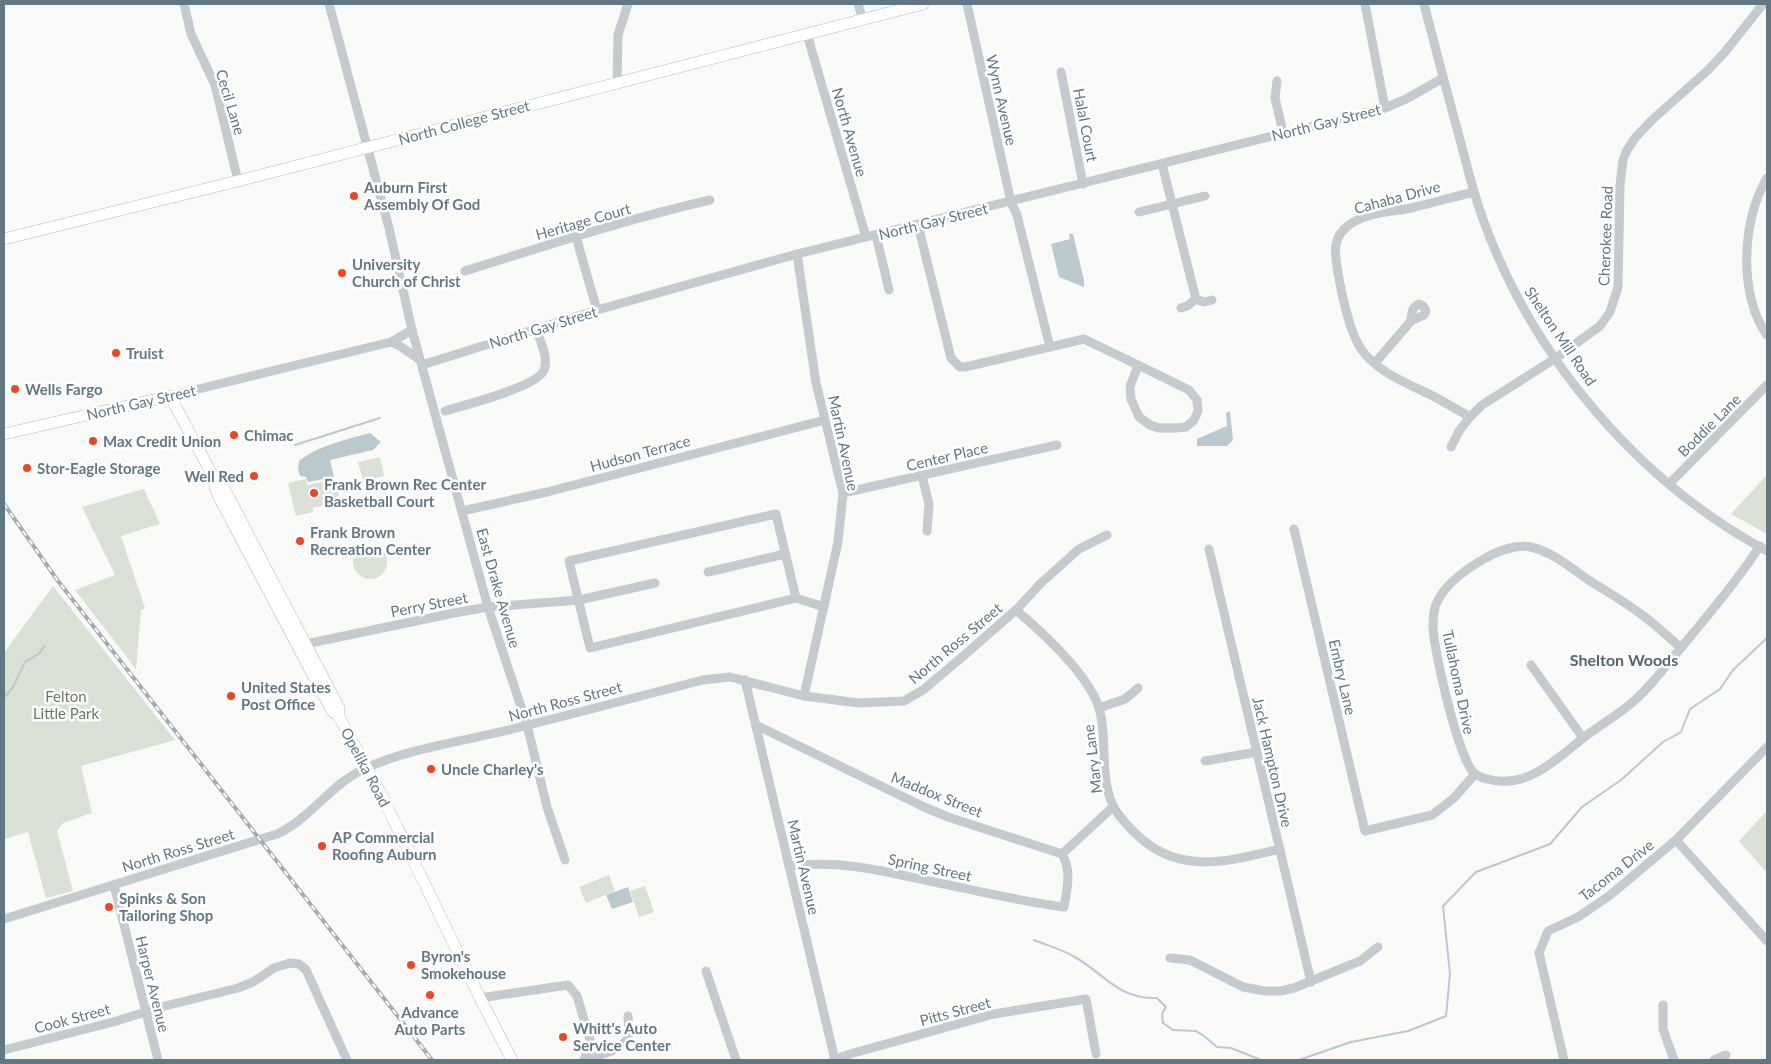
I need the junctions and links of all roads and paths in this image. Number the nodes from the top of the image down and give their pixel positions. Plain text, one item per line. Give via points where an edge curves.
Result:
1 (184, 4) edge
2 (329, 4) edge
3 (628, 4) edge
4 (858, 4) edge
5 (924, 4) edge
6 (967, 4) edge
7 (1365, 4) edge
8 (1424, 4) edge
9 (1763, 4) edge
10 (862, 20) junction
11 (807, 34) junction
12 (1061, 72) dead end
13 (1443, 78) junction
14 (617, 82) junction
15 (1277, 82) dead end
16 (1385, 108) junction
17 (1283, 132) junction
18 (367, 148) junction
19 (1162, 164) junction
20 (1767, 178) edge
21 (238, 181) junction
22 (1083, 184) junction
23 (1474, 192) junction
24 (1205, 196) dead end
25 (710, 200) dead end
26 (1011, 202) junction
27 (1172, 204) junction
28 (1139, 212) dead end
29 (918, 225) junction
30 (876, 235) junction
31 (576, 237) junction
32 (4, 238) edge
33 (866, 238) junction
34 (797, 254) junction
35 (465, 271) dead end
36 (889, 290) dead end
37 (1196, 299) junction
38 (1212, 300) dead end
39 (1181, 308) dead end
40 (597, 310) junction
41 (1411, 321) dead end
42 (536, 329) junction
43 (412, 330) junction
44 (1767, 335) edge
45 (391, 342) junction
46 (1050, 347) junction
47 (1556, 358) junction
48 (421, 363) junction
49 (1375, 363) junction
50 (1138, 365) junction
51 (1767, 385) edge
52 (170, 396) junction
53 (445, 411) dead end
54 (1470, 417) junction
55 (826, 420) junction
56 (4, 428) edge
57 (16, 431) junction
58 (4, 434) edge
59 (1058, 445) dead end
60 (1451, 447) dead end
61 (922, 476) junction
62 (1669, 484) junction
63 (843, 493) junction
64 (462, 511) junction
65 (1294, 529) dead end
66 (927, 530) dead end
67 (1107, 535) dead end
68 (1764, 548) edge
69 (1209, 549) dead end
70 (785, 554) junction
71 (708, 572) dead end
72 (655, 583) dead end
73 (796, 598) junction
74 (579, 600) junction
75 (488, 607) junction
76 (824, 608) junction
77 (1016, 610) junction
78 (302, 645) junction
79 (1681, 648) junction
80 (1531, 665) dead end
81 (745, 680) junction
82 (1138, 688) dead end
83 (804, 696) junction
84 (1099, 708) junction
85 (527, 725) junction
86 (756, 725) junction
87 (1583, 738) junction
88 (1767, 747) edge
89 (1257, 752) junction
90 (1205, 761) dead end
91 (366, 768) junction
92 (1475, 774) junction
93 (1113, 807) junction
94 (1676, 840) junction
95 (1280, 850) junction
96 (1062, 854) junction
97 (565, 860) dead end
98 (789, 866) junction
99 (114, 885) junction
100 (4, 919) edge
101 (1767, 941) edge
102 (1378, 947) dead end
103 (1170, 958) dead end
104 (706, 971) dead end
105 (1311, 982) junction
106 (480, 998) junction
107 (1663, 1005) dead end
108 (146, 1011) junction
109 (628, 1016) dead end
110 (4, 1050) edge
111 (1096, 1054) dead end
112 (1726, 1055) dead end
113 (839, 1059) edge
114 (158, 1060) edge
115 (347, 1060) edge
116 (512, 1060) edge
117 (585, 1060) edge
118 (736, 1060) edge
119 (1564, 1060) edge
120 (1674, 1060) edge
121 (1714, 1060) edge

1 - 21 street, Cecil Lane via 191,34 214,85
2 - 18 street, East Drake Avenue
3 - 14 street via 618,35
4 - 10 street
5 - 10 main road, North College Street
6 - 26 street, Wynn Avenue
7 - 16 street
8 - 13 street, Shelton Mill Road
9 - 47 street, Cherokee Road via 1725,52 1652,120 1626,152 1620,185 1618,287 1614,304 1600,326
10 - 11 main road, North College Street
11 - 14 main road, North College Street
11 - 33 street, North Avenue
12 - 22 street, Halal Court
13 - 16 street, North Gay Street
13 - 23 street, Shelton Mill Road
14 - 18 main road, North College Street
15 - 17 street via 1275,98
16 - 17 street, North Gay Street
17 - 19 street, North Gay Street
18 - 21 main road, North College Street
18 - 43 street, East Drake Avenue
19 - 22 street, North Gay Street
19 - 27 street
20 - 44 street via 1754,211 1747,260 1754,310
21 - 32 main road, North College Street
22 - 26 street, North Gay Street
23 - 47 street, Shelton Mill Road via 1513,289
23 - 49 street, Cahaba Drive via 1362,218 1341,233 1334,250 1351,324 1360,347
24 - 27 street
25 - 31 street, Heritage Court
26 - 29 street, North Gay Street
26 - 46 street, Wynn Avenue
27 - 28 street
27 - 37 street
29 - 30 street, North Gay Street
29 - 46 street via 954,363 966,367
30 - 33 street, North Gay Street
30 - 36 street
31 - 35 street, Heritage Court
31 - 40 street
33 - 34 street, North Gay Street
34 - 40 street, North Gay Street
34 - 55 street, Martin Avenue via 816,383
37 - 38 street
37 - 39 street
40 - 42 street, North Gay Street
41 - 49 street
42 - 48 street, North Gay Street
42 - 53 street via 546,362 538,378
43 - 45 street, North Gay Street
43 - 48 street, East Drake Avenue
45 - 48 street
45 - 52 street, North Gay Street
46 - 50 street via 1084,339
47 - 54 street, Cherokee Road via 1482,405
47 - 62 street, Shelton Mill Road via 1618,436
48 - 64 street, East Drake Avenue
49 - 54 street, Cahaba Drive
50 - 50 street via 1189,390 1197,400 1198,411 1194,420 1186,426 1159,428 1139,417 1130,387
51 - 62 street, Boddie Lane
52 - 57 main road, North Gay Street
52 - 78 main road, Opelika Road via 215,480 221,483 227,494
54 - 60 street, Cherokee Road
55 - 63 street, Martin Avenue
55 - 64 street, Hudson Terrace
56 - 57 main road
57 - 58 main road, North Gay Street
59 - 61 street, Center Place
61 - 63 street, Center Place
61 - 66 street via 929,504
62 - 68 street, Shelton Mill Road
63 - 76 street, Martin Avenue via 838,542
64 - 75 street, East Drake Avenue
65 - 92 street, Embry Lane via 1365,831 1432,815 1454,798
67 - 77 street, North Ross Street via 1079,549
68 - 79 street
69 - 89 street, Jack Hampton Drive
70 - 71 street
70 - 73 street
70 - 74 street via 776,514 569,561
72 - 74 street, Perry Street
73 - 74 street via 590,648
73 - 76 street
74 - 75 street, Perry Street
75 - 78 street, Perry Street
75 - 85 street, East Drake Avenue
76 - 83 street, Martin Avenue
77 - 83 street, North Ross Street via 923,690 904,701 859,703
77 - 84 street, Mary Lane via 1042,632 1075,670 1091,690
78 - 91 main road, Opelika Road via 339,708 338,715
79 - 87 street via 1629,706
79 - 92 street, Tullahoma Drive via 1639,612 1554,556 1522,547 1495,552 1473,565 1453,580 1438,600 1433,626 1457,741
80 - 87 street
81 - 83 street, North Ross Street
81 - 85 street, North Ross Street via 730,677 703,680
81 - 86 street, Martin Avenue
82 - 84 street via 1125,698
84 - 93 street, Mary Lane via 1104,774
85 - 91 street, North Ross Street via 404,754
85 - 97 street, East Drake Avenue via 547,807
86 - 96 street, Maddox Street via 924,808
86 - 98 street, Martin Avenue
87 - 92 street via 1536,774 1501,782
88 - 94 street, Tacoma Drive
89 - 90 street
89 - 95 street, Jack Hampton Drive
91 - 99 street, North Ross Street via 348,777 291,827 277,834
91 - 106 main road, Opelika Road
93 - 95 street, Mary Lane via 1137,835 1157,850 1179,860 1229,861
93 - 96 street
94 - 101 street
94 - 119 street, Tacoma Drive via 1609,896 1578,917 1548,931 1539,953
95 - 105 street, Jack Hampton Drive
96 - 98 street, Spring Street via 1069,870 1064,907 858,866 814,863
98 - 113 street, Martin Avenue
99 - 100 street, North Ross Street
99 - 108 street, Harper Avenue
102 - 105 street via 1360,962
103 - 105 street via 1190,960 1243,987 1265,992
104 - 118 street
106 - 116 main road, Opelika Road
106 - 117 street via 568,985 577,996 592,1042
107 - 120 street via 1663,1029
108 - 110 street, Cook Street
108 - 114 street, Harper Avenue
108 - 115 street, Cook Street via 238,988 274,968 299,964 306,970
109 - 117 street via 628,1037 621,1046
111 - 113 street, Pitts Street via 1086,999 994,1014
112 - 121 street

